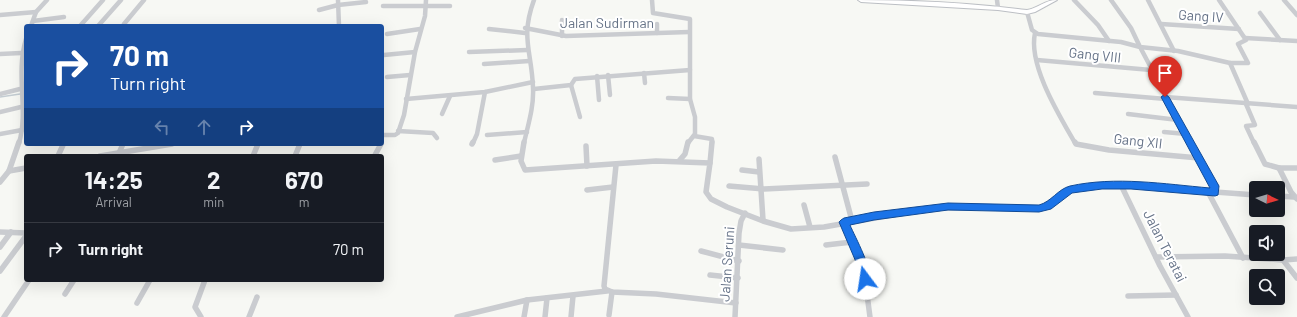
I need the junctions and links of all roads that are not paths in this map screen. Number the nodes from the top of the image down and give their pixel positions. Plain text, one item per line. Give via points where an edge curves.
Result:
1 (47, 0) edge
2 (103, 0) edge
3 (121, 0) edge
4 (144, 0) edge
5 (338, 0) edge
6 (426, 0) edge
7 (534, 0) edge
8 (652, 0) edge
9 (861, 0) edge
10 (997, 0) edge
11 (1054, 0) edge
12 (1074, 0) edge
13 (1111, 0) edge
14 (1148, 0) edge
15 (1219, 0) edge
16 (1284, 0) edge
17 (366, 2) dead end
18 (958, 3) edge
19 (338, 5) junction
20 (383, 6) dead end
21 (426, 6) junction
22 (450, 6) dead end
23 (998, 8) junction
24 (319, 10) dead end
25 (36, 12) junction
26 (1027, 12) junction
27 (1260, 13) dead end
28 (0, 15) edge
29 (1297, 15) edge
30 (64, 18) dead end
31 (562, 20) dead end
32 (33, 21) junction
33 (32, 24) edge
34 (82, 24) edge
35 (100, 24) edge
36 (124, 24) dead end
37 (339, 24) edge
38 (657, 24) dead end
39 (1161, 24) junction
40 (420, 29) junction
41 (489, 29) dead end
42 (1239, 29) junction
43 (525, 30) junction
44 (689, 32) junction
45 (1035, 32) junction
46 (657, 33) junction
47 (387, 34) dead end
48 (562, 36) junction
49 (1245, 38) junction
50 (1280, 40) junction
51 (1108, 41) junction
52 (1297, 41) edge
53 (24, 45) edge
54 (1140, 47) junction
55 (527, 50) junction
56 (1174, 51) junction
57 (415, 52) junction
58 (469, 52) dead end
59 (21, 53) junction
60 (0, 54) edge
61 (384, 55) dead end
62 (1037, 60) junction
63 (528, 61) junction
64 (1230, 63) junction
65 (484, 64) dead end
66 (690, 70) junction
67 (1151, 70) junction
68 (644, 73) junction
69 (410, 75) junction
70 (608, 75) junction
71 (597, 76) junction
72 (387, 77) dead end
73 (24, 80) edge
74 (533, 82) junction
75 (645, 83) dead end
76 (571, 85) junction
77 (534, 89) junction
78 (22, 92) edge
79 (485, 92) junction
80 (1095, 93) dead end
81 (0, 94) edge
82 (610, 95) dead end
83 (450, 96) junction
84 (668, 98) dead end
85 (1166, 98) junction
86 (406, 99) junction
87 (690, 99) junction
88 (599, 100) dead end
89 (1247, 104) junction
90 (21, 107) junction
91 (1297, 107) edge
92 (0, 112) edge
93 (442, 114) dead end
94 (1128, 114) dead end
95 (580, 117) dead end
96 (24, 120) edge
97 (1178, 120) junction
98 (22, 130) junction
99 (527, 132) junction
100 (1164, 132) dead end
101 (397, 133) junction
102 (0, 134) edge
103 (1186, 134) junction
104 (384, 135) edge
105 (487, 135) dead end
106 (24, 136) edge
107 (694, 136) junction
108 (437, 138) dead end
109 (472, 144) dead end
110 (122, 146) edge
111 (159, 146) edge
112 (586, 146) dead end
113 (119, 153) junction
114 (113, 154) edge
115 (521, 156) junction
116 (835, 157) dead end
117 (1199, 158) junction
118 (759, 159) dead end
119 (495, 160) dead end
120 (679, 162) junction
121 (710, 163) junction
122 (616, 165) junction
123 (587, 166) junction
124 (24, 168) edge
125 (1279, 168) junction
126 (1297, 168) edge
127 (742, 170) dead end
128 (9, 171) junction
129 (759, 172) junction
130 (0, 182) edge
131 (843, 183) junction
132 (867, 184) dead end
133 (1121, 185) junction
134 (729, 186) dead end
135 (613, 187) junction
136 (762, 189) junction
137 (587, 190) dead end
138 (1208, 192) junction
139 (1215, 192) junction
140 (1249, 194) edge
141 (1285, 197) edge
142 (1296, 198) edge
143 (804, 205) dead end
144 (745, 213) junction
145 (763, 220) junction
146 (852, 221) junction
147 (844, 222) junction
148 (810, 227) junction
149 (0, 232) edge
150 (11, 232) junction
151 (24, 233) edge
152 (24, 239) edge
153 (852, 242) junction
154 (739, 245) junction
155 (826, 245) dead end
156 (0, 247) edge
157 (783, 250) dead end
158 (701, 251) dead end
159 (1156, 258) junction
160 (1244, 258) junction
161 (1249, 258) edge
162 (1297, 259) edge
163 (739, 260) junction
164 (1285, 260) edge
165 (1285, 261) edge
166 (0, 271) edge
167 (710, 275) dead end
168 (738, 278) junction
169 (1297, 278) edge
170 (28, 282) edge
171 (73, 282) edge
172 (149, 282) edge
173 (204, 282) edge
174 (610, 291) junction
175 (65, 294) dead end
176 (1176, 295) junction
177 (573, 296) junction
178 (1128, 296) dead end
179 (257, 298) dead end
180 (547, 298) junction
181 (527, 300) junction
182 (137, 303) dead end
183 (736, 303) junction
184 (609, 315) dead end
185 (4, 317) edge
186 (201, 317) edge
187 (249, 317) edge
188 (457, 317) edge
189 (524, 317) edge
190 (545, 317) edge
191 (571, 317) edge
192 (735, 317) edge
193 (870, 317) edge
194 (1188, 317) edge

1 - 25 street
2 - 34 street
3 - 35 street
4 - 36 street
5 - 19 street
6 - 21 street
7 - 43 street
8 - 44 street via 653,13 689,18
9 - 18 street
10 - 23 street
11 - 26 street
12 - 51 street via 1098,25
13 - 54 street via 1132,28
14 - 39 street
15 - 42 street
16 - 29 street
17 - 19 street
18 - 23 street
19 - 24 street
19 - 37 street
20 - 21 street
21 - 22 street
21 - 40 street
23 - 26 street
25 - 28 street
25 - 32 street
26 - 45 street via 1032,30
27 - 50 street
30 - 32 street
31 - 48 street
32 - 33 street
38 - 46 street
39 - 42 street, Gang IV
39 - 56 street
40 - 47 street
40 - 57 street
41 - 43 street
42 - 49 street
43 - 48 street, Jalan Sudirman
43 - 55 street
44 - 46 street, Jalan Sudirman
44 - 66 street
45 - 51 street
45 - 62 street via 1033,40
46 - 48 street, Jalan Sudirman
49 - 50 street
49 - 64 street via 1244,42 1238,44 1248,62
50 - 52 street
51 - 54 street
53 - 59 street
54 - 56 street
54 - 67 street
55 - 58 street
55 - 63 street
56 - 64 street
57 - 61 street
57 - 69 street
59 - 60 street
59 - 73 street
62 - 67 street, Gang VIII
62 - 117 street, Gang XII via 1042,79 1076,144 1109,150
63 - 65 street
63 - 74 street
64 - 89 street
66 - 68 street
66 - 87 street
67 - 85 street
68 - 70 street
68 - 75 street
69 - 72 street
69 - 86 street
70 - 71 street
70 - 82 street
71 - 76 street via 575,79
71 - 88 street
73 - 78 street
74 - 77 street
74 - 79 street
76 - 77 street
76 - 95 street
77 - 99 street
78 - 81 street
78 - 90 street
79 - 83 street
79 - 109 street via 478,134
80 - 85 street
83 - 86 street
83 - 93 street
84 - 87 street
85 - 89 street
85 - 97 street
86 - 101 street
87 - 107 street via 695,117
89 - 91 street
89 - 125 street via 1255,125 1246,126 1268,166
90 - 92 street
90 - 96 street
94 - 97 street
96 - 98 street
97 - 103 street
98 - 102 street
98 - 106 street
99 - 105 street
99 - 115 street
100 - 103 street
101 - 104 street
101 - 108 street via 433,133
103 - 117 street
106 - 128 street
107 - 120 street via 688,142
107 - 121 street via 712,139
110 - 113 street
111 - 113 street
112 - 123 street
113 - 114 street
115 - 119 street
115 - 123 street via 522,166 528,170
116 - 131 street
117 - 139 street via 1215,186
118 - 129 street
120 - 121 street
120 - 122 street via 626,162
121 - 144 street via 707,195 716,202
122 - 123 street
122 - 135 street
124 - 128 street
125 - 126 street
125 - 142 street
127 - 129 street
128 - 130 street
129 - 136 street
131 - 132 street
131 - 136 street
131 - 146 street
133 - 138 street
133 - 146 street via 1070,190 1048,206 1039,208 948,207
133 - 159 street, Jalan Teratai
134 - 136 street
135 - 137 street
135 - 174 street via 604,286
136 - 145 street
138 - 139 street
138 - 160 street
139 - 140 street
141 - 142 street
143 - 148 street
144 - 145 street
144 - 154 street, Jalan Seruni via 741,221
145 - 148 street via 789,229
146 - 147 street
147 - 148 street
147 - 153 street
149 - 150 street
150 - 151 street
150 - 156 street
152 - 166 street
153 - 155 street
153 - 193 street via 861,262
154 - 157 street
154 - 163 street, Jalan Seruni
158 - 163 street
159 - 160 street
159 - 176 street, Jalan Teratai
160 - 161 street
162 - 164 street
163 - 168 street, Jalan Seruni
165 - 169 street
167 - 168 street
168 - 183 street, Jalan Seruni
170 - 185 street
171 - 175 street
172 - 182 street
173 - 186 street via 195,307
174 - 177 street
174 - 183 street
174 - 184 street
176 - 178 street
176 - 194 street, Jalan Teratai
177 - 180 street
177 - 191 street
179 - 187 street
180 - 181 street
180 - 190 street
181 - 188 street
181 - 189 street
183 - 192 street, Jalan Seruni

